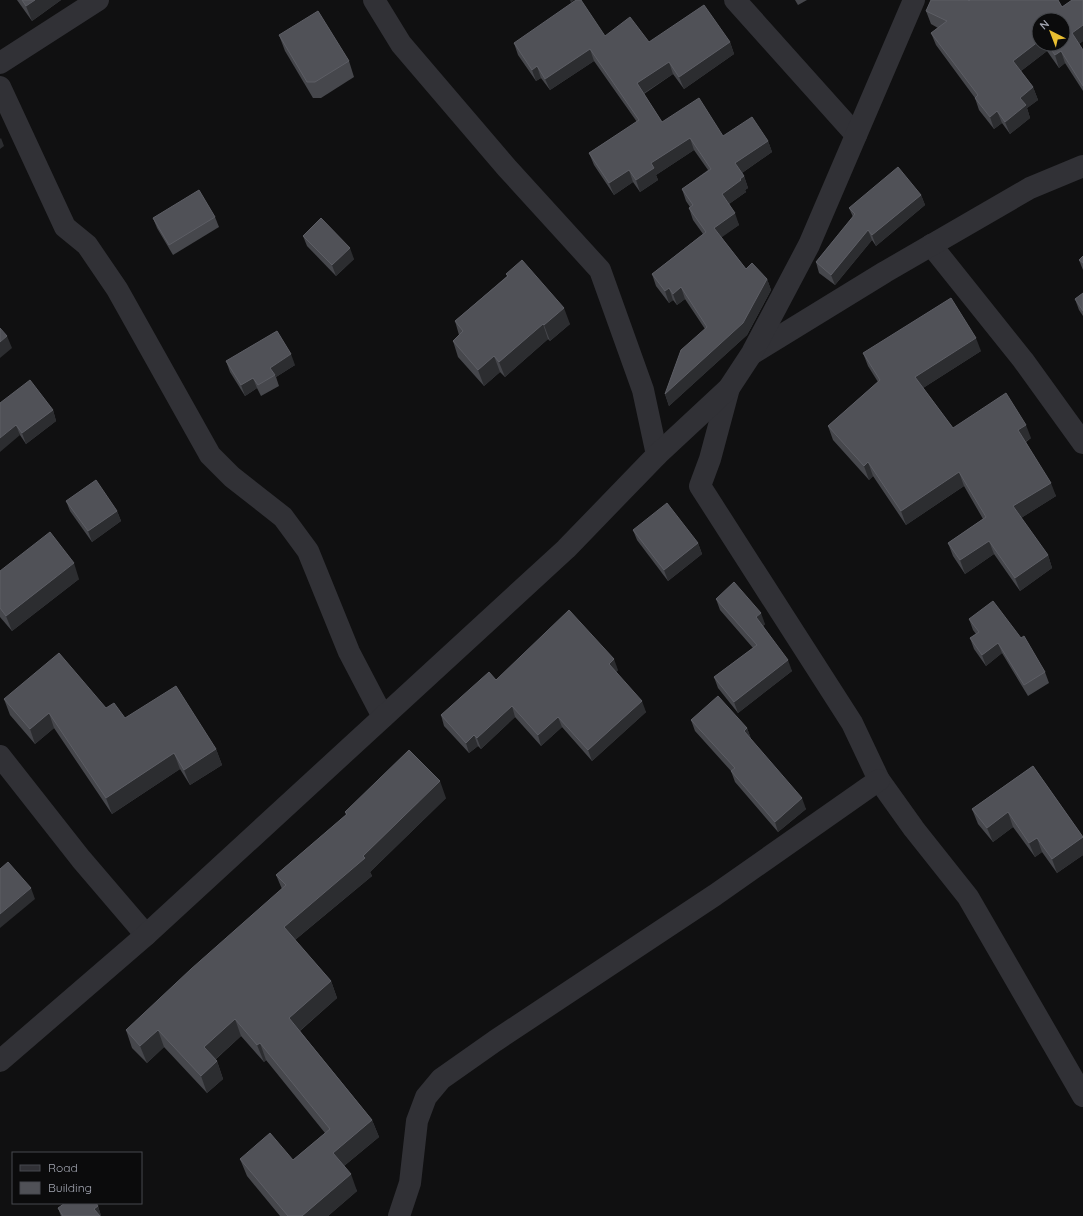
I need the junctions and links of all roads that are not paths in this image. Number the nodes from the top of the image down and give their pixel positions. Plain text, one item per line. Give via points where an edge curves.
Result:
1 (98, 0) edge
2 (374, 0) edge
3 (735, 0) edge
4 (914, 0) edge
5 (0, 63) edge
6 (0, 87) edge
7 (856, 135) junction
8 (1083, 166) edge
9 (931, 245) junction
10 (752, 353) junction
11 (729, 388) junction
12 (1083, 442) edge
13 (657, 455) junction
14 (383, 717) junction
15 (0, 756) edge
16 (879, 780) junction
17 (146, 935) junction
18 (0, 1061) edge
19 (1083, 1096) edge
20 (399, 1216) edge

1 - 5 street
2 - 13 street via 401,44 507,168 600,270 644,390
3 - 7 street
4 - 7 street
6 - 14 street via 65,226 87,245 117,289 210,455 232,477 283,517 308,551 349,652
7 - 10 street via 809,245
8 - 9 street via 1030,188
9 - 10 street
9 - 12 street via 1023,360
10 - 11 street
11 - 13 street
11 - 16 street via 700,486 852,723
13 - 14 street via 566,549
14 - 17 street
15 - 17 street via 81,859
16 - 19 street via 968,897
16 - 20 street via 716,895 441,1079 426,1097 417,1121 410,1183
17 - 18 street

